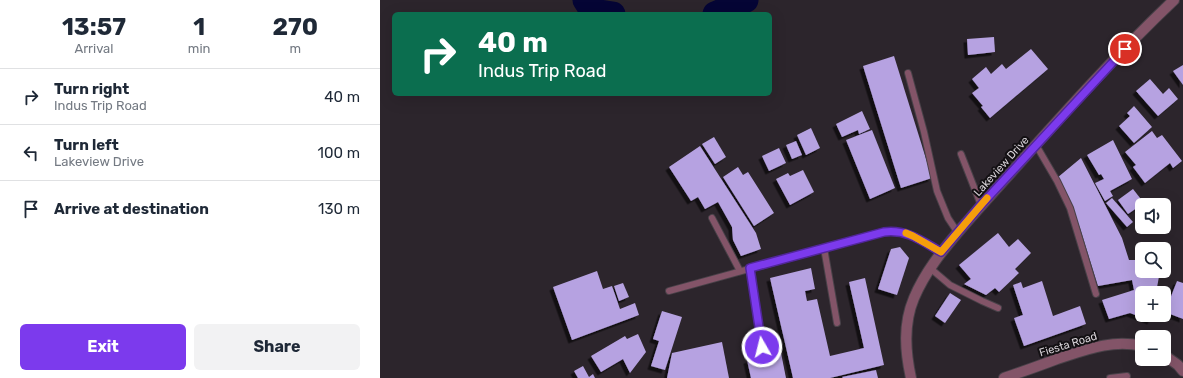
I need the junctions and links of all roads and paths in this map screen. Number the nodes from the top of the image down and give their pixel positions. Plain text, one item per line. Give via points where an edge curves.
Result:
1 (1174, 0) edge
2 (908, 73) dead end
3 (1036, 145) junction
4 (961, 154) dead end
5 (980, 206) junction
6 (712, 218) dead end
7 (958, 233) junction
8 (824, 248) junction
9 (941, 252) junction
10 (750, 268) junction
11 (930, 268) junction
12 (740, 271) junction
13 (669, 292) dead end
14 (1096, 294) dead end
15 (998, 308) dead end
16 (837, 323) dead end
17 (1135, 345) edge
18 (762, 347) dead end
19 (1171, 360) edge
20 (1183, 371) edge
21 (1127, 376) dead end
22 (911, 378) edge
23 (1004, 378) edge
24 (1110, 378) edge

1 - 3 street, Lakeview Drive
2 - 7 lane via 937,191 948,218
3 - 5 street, Lakeview Drive
3 - 14 lane via 1070,208
4 - 5 lane
5 - 7 street, Lakeview Drive
6 - 12 lane
7 - 9 street, Lakeview Drive
8 - 9 lane via 893,231 913,236
8 - 10 lane
8 - 16 lane
9 - 11 street, Lakeview Drive
10 - 12 lane
10 - 18 lane
11 - 15 lane via 950,285
11 - 22 street, Lakeview Drive via 913,299 907,322 905,344
12 - 13 lane
17 - 23 street, Fiesta Road via 1108,344
19 - 20 street
21 - 24 lane

